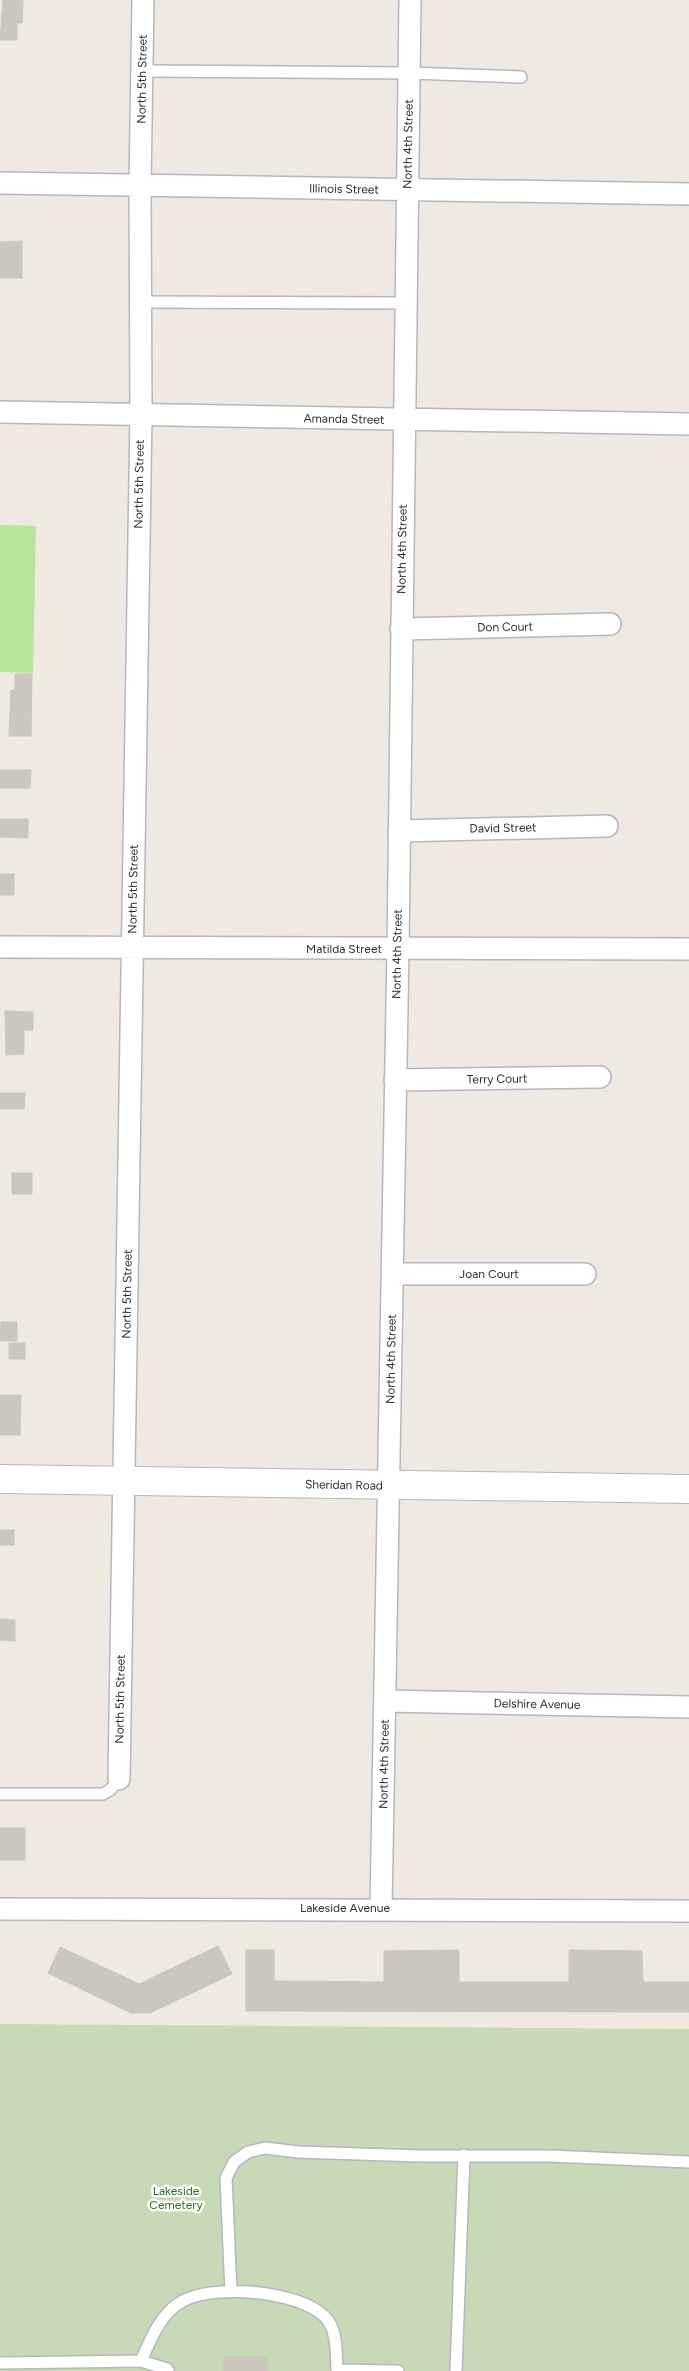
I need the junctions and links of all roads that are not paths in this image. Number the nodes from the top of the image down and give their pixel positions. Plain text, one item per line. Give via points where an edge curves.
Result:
1 (143, 0) edge
2 (410, 0) edge
3 (142, 71) junction
4 (409, 73) junction
5 (521, 77) dead end
6 (0, 183) edge
7 (140, 186) junction
8 (408, 190) junction
9 (689, 194) edge
10 (141, 302) junction
11 (406, 304) junction
12 (0, 412) edge
13 (140, 416) junction
14 (405, 420) junction
15 (689, 424) edge
16 (610, 624) dead end
17 (401, 629) junction
18 (607, 826) dead end
19 (398, 831) junction
20 (0, 947) edge
21 (132, 948) junction
22 (689, 949) edge
23 (398, 950) junction
24 (600, 1077) dead end
25 (395, 1080) junction
26 (393, 1274) junction
27 (586, 1274) dead end
28 (0, 1479) edge
29 (124, 1482) junction
30 (388, 1486) junction
31 (689, 1489) edge
32 (385, 1701) junction
33 (689, 1707) edge
34 (119, 1779) joint
35 (0, 1794) edge
36 (0, 1908) edge
37 (381, 1908) junction
38 (689, 1911) edge
39 (464, 2155) junction
40 (689, 2162) edge
41 (230, 2292) junction
42 (141, 2361) junction
43 (0, 2363) edge
44 (337, 2370) edge
45 (168, 2371) edge
46 (398, 2371) edge
47 (456, 2371) edge

1 - 3 street, North 5th Street
2 - 4 street, North 4th Street
3 - 4 lane
3 - 7 street, North 5th Street
4 - 5 lane
4 - 8 street, North 4th Street
6 - 7 street, Illinois Street
7 - 8 street, Illinois Street
7 - 10 street, North 5th Street
8 - 9 street, Illinois Street
8 - 11 street, North 4th Street
10 - 11 lane
10 - 13 street, North 5th Street
11 - 14 street, North 4th Street
12 - 13 street, Amanda Street
13 - 14 street, Amanda Street
13 - 21 street, North 5th Street
14 - 15 street, Amanda Street
14 - 17 street, North 4th Street
16 - 17 street, Don Court
17 - 19 street, North 4th Street
18 - 19 street, David Street
19 - 23 street, North 4th Street
20 - 21 street, Matilda Street
21 - 23 street, Matilda Street
21 - 29 street, North 5th Street
22 - 23 street, Matilda Street
23 - 25 street, North 4th Street
24 - 25 street, Terry Court
25 - 26 street, North 4th Street
26 - 27 street, Joan Court
26 - 30 street, North 4th Street
28 - 29 main road, Sheridan Road
29 - 30 main road, Sheridan Road
29 - 34 street, North 5th Street
30 - 31 main road, Sheridan Road
30 - 32 street, North 4th Street
32 - 33 street, Delshire Avenue
32 - 37 street, North 4th Street
34 - 35 lane via 102,1794
36 - 37 street, Lakeside Avenue
37 - 38 street, Lakeside Avenue
39 - 40 lane via 642,2158
39 - 41 lane via 298,2152 265,2148 248,2152 234,2162 226,2178
39 - 47 lane
41 - 42 lane via 206,2293 181,2302 164,2316
41 - 44 lane via 303,2302 326,2317 335,2339
42 - 43 lane
42 - 45 lane
44 - 46 lane

